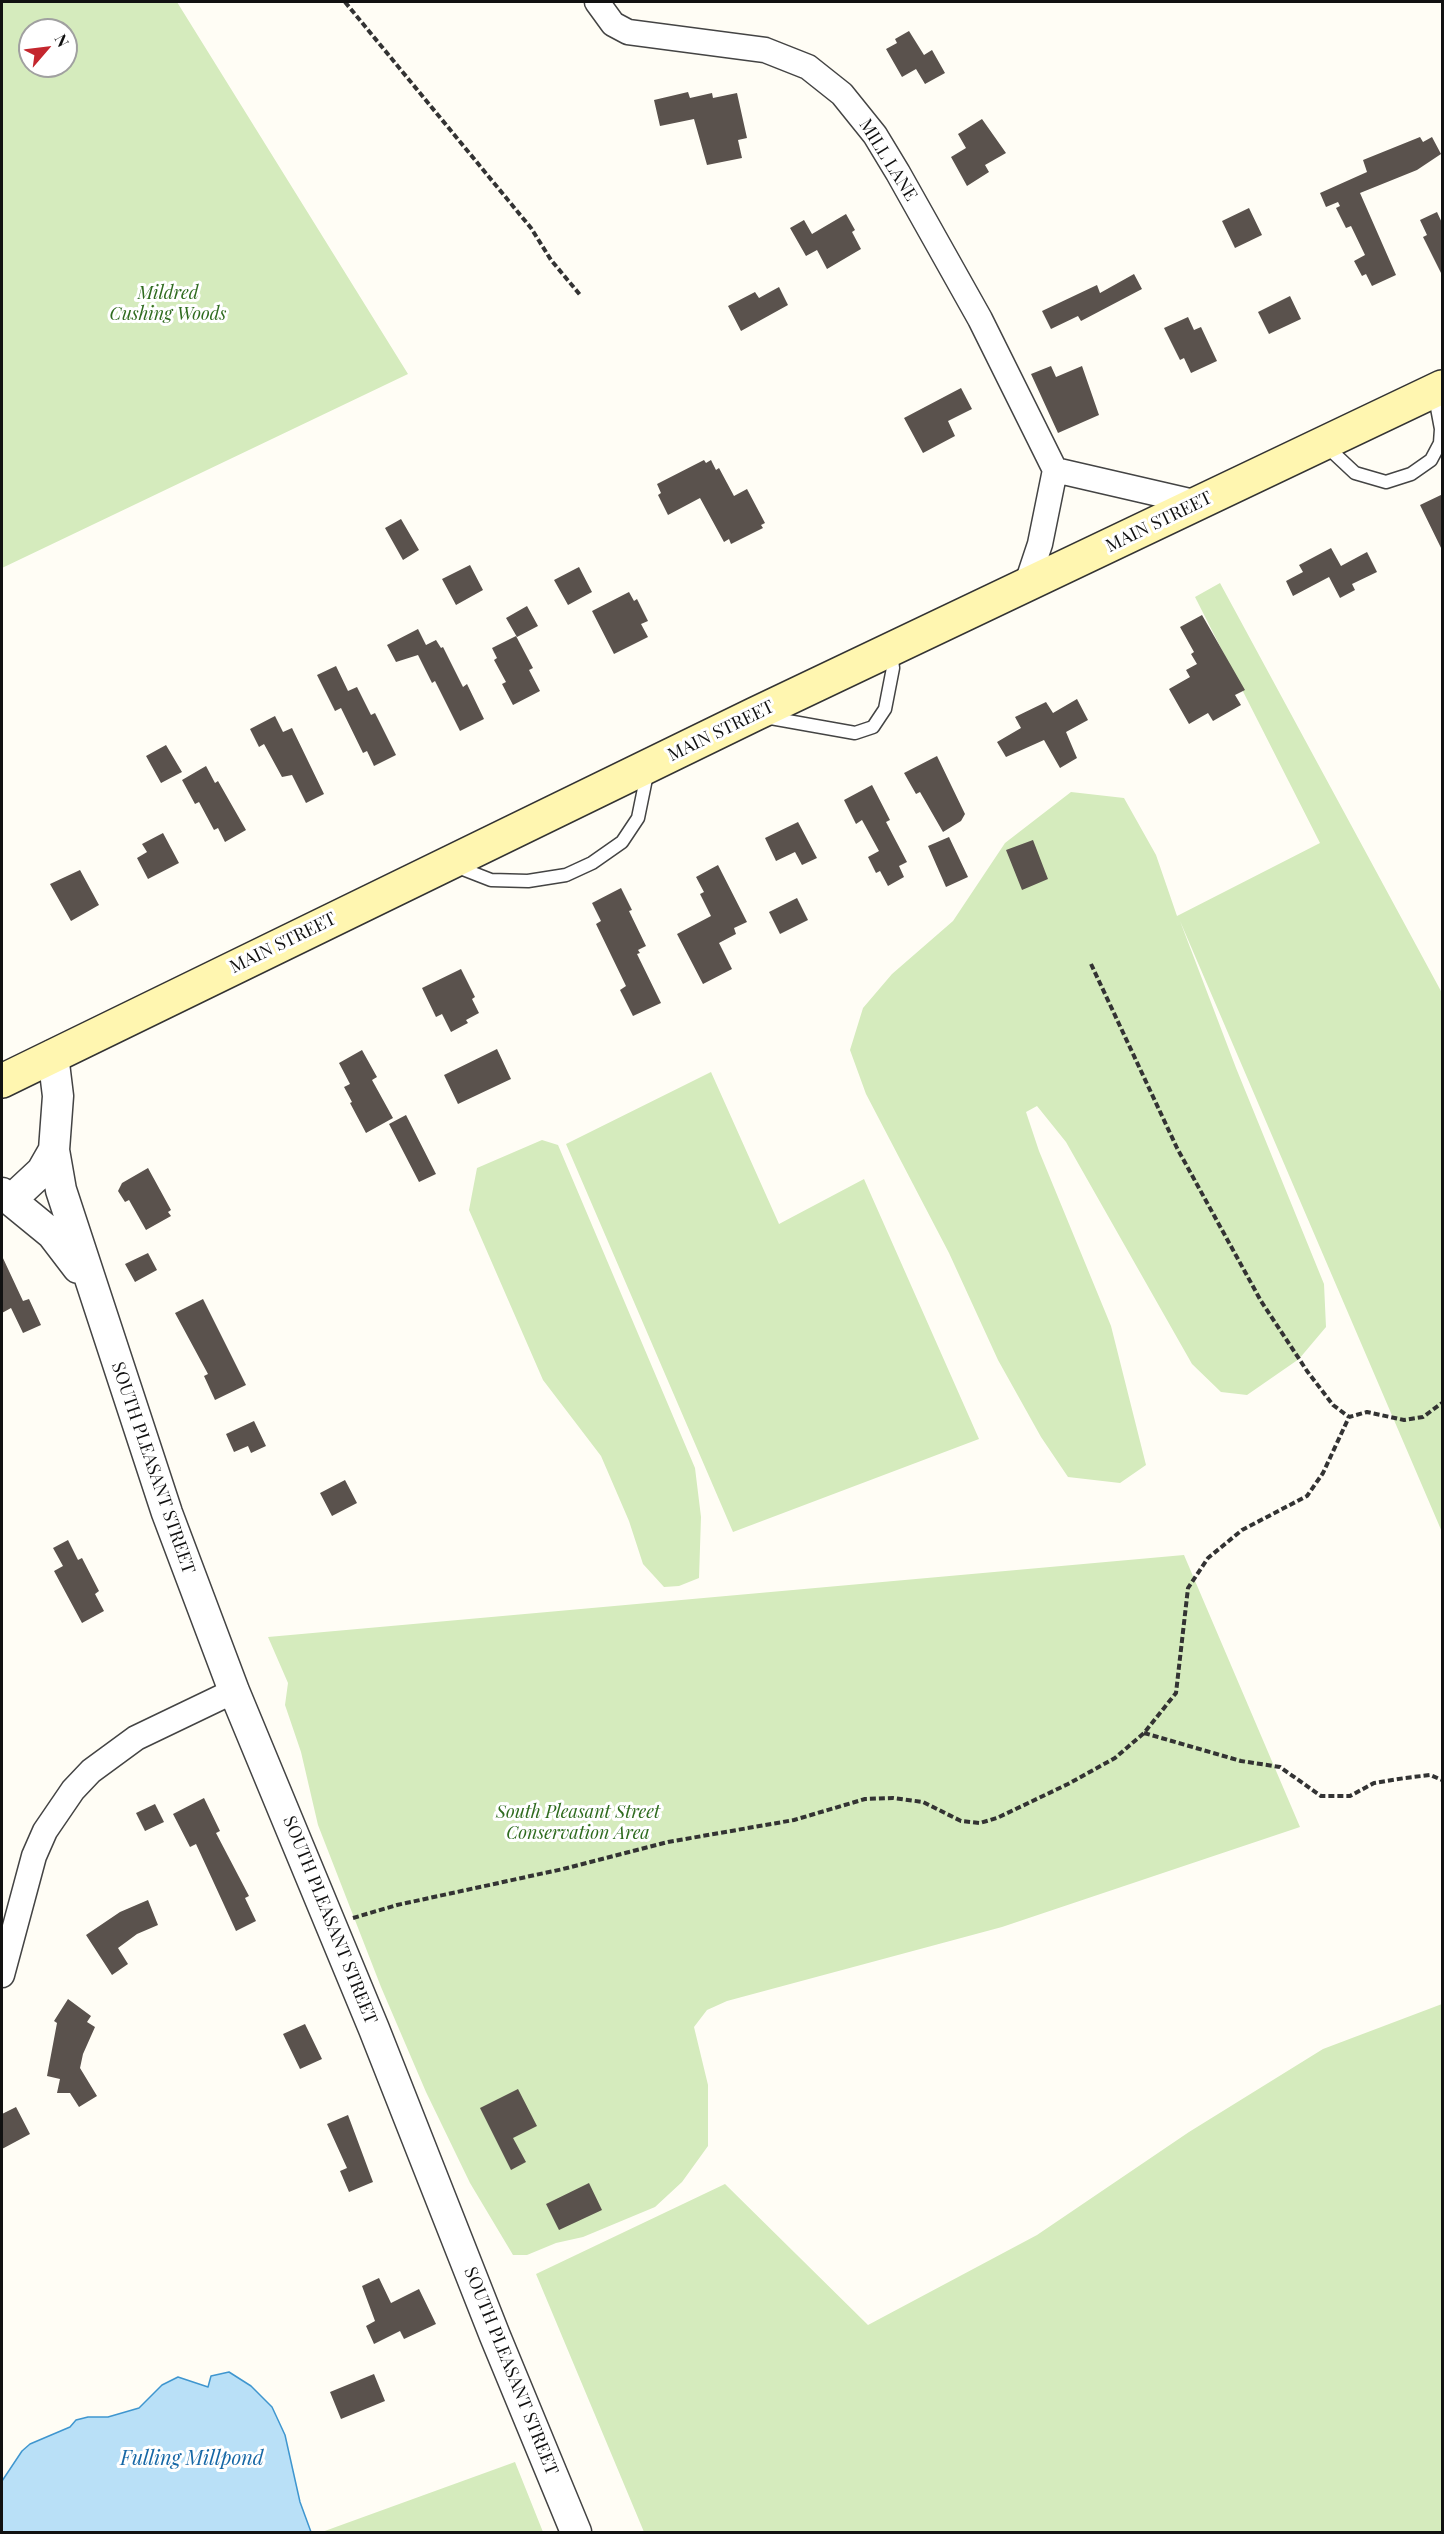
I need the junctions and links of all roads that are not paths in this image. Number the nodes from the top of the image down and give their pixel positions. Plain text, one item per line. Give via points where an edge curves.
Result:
1 (597, 2) edge
2 (1438, 389) edge
3 (1323, 444) junction
4 (1055, 470) junction
5 (1198, 503) junction
6 (1026, 586) junction
7 (891, 650) junction
8 (755, 714) junction
9 (649, 766) junction
10 (448, 863) junction
11 (53, 1055) junction
12 (2, 1081) edge
13 (54, 1150) junction
14 (7, 1196) edge
15 (98, 1303) junction
16 (234, 1691) junction
17 (2, 1975) edge
18 (576, 2532) edge

1 - 4 street, MILL LANE via 613,24 628,33 765,50 808,67 842,94 875,135 898,173 980,319
2 - 3 main road, MAIN STREET
2 - 3 lane via 1440,443 1431,460 1411,474 1386,482 1355,473
3 - 5 main road, MAIN STREET
4 - 5 street
4 - 6 street via 1040,544
5 - 6 main road, MAIN STREET
6 - 7 main road, MAIN STREET
7 - 8 main road, MAIN STREET
7 - 8 lane via 893,668 885,709 873,727 855,733
8 - 9 main road, MAIN STREET
9 - 10 main road, MAIN STREET
9 - 10 lane via 638,818 622,842 592,864 566,875 528,881 491,880
10 - 11 main road, MAIN STREET
11 - 12 main road, MAIN STREET
11 - 13 street, SOUTH PLEASANT STREET via 58,1096
13 - 14 street via 42,1171
13 - 15 street, SOUTH PLEASANT STREET via 61,1190
14 - 15 street, SOUTH PLEASANT STREET via 64,1247
15 - 16 street, SOUTH PLEASANT STREET via 167,1513
16 - 17 street via 136,1738 91,1771 73,1790 45,1831 34,1856
16 - 18 street, SOUTH PLEASANT STREET via 332,1924

